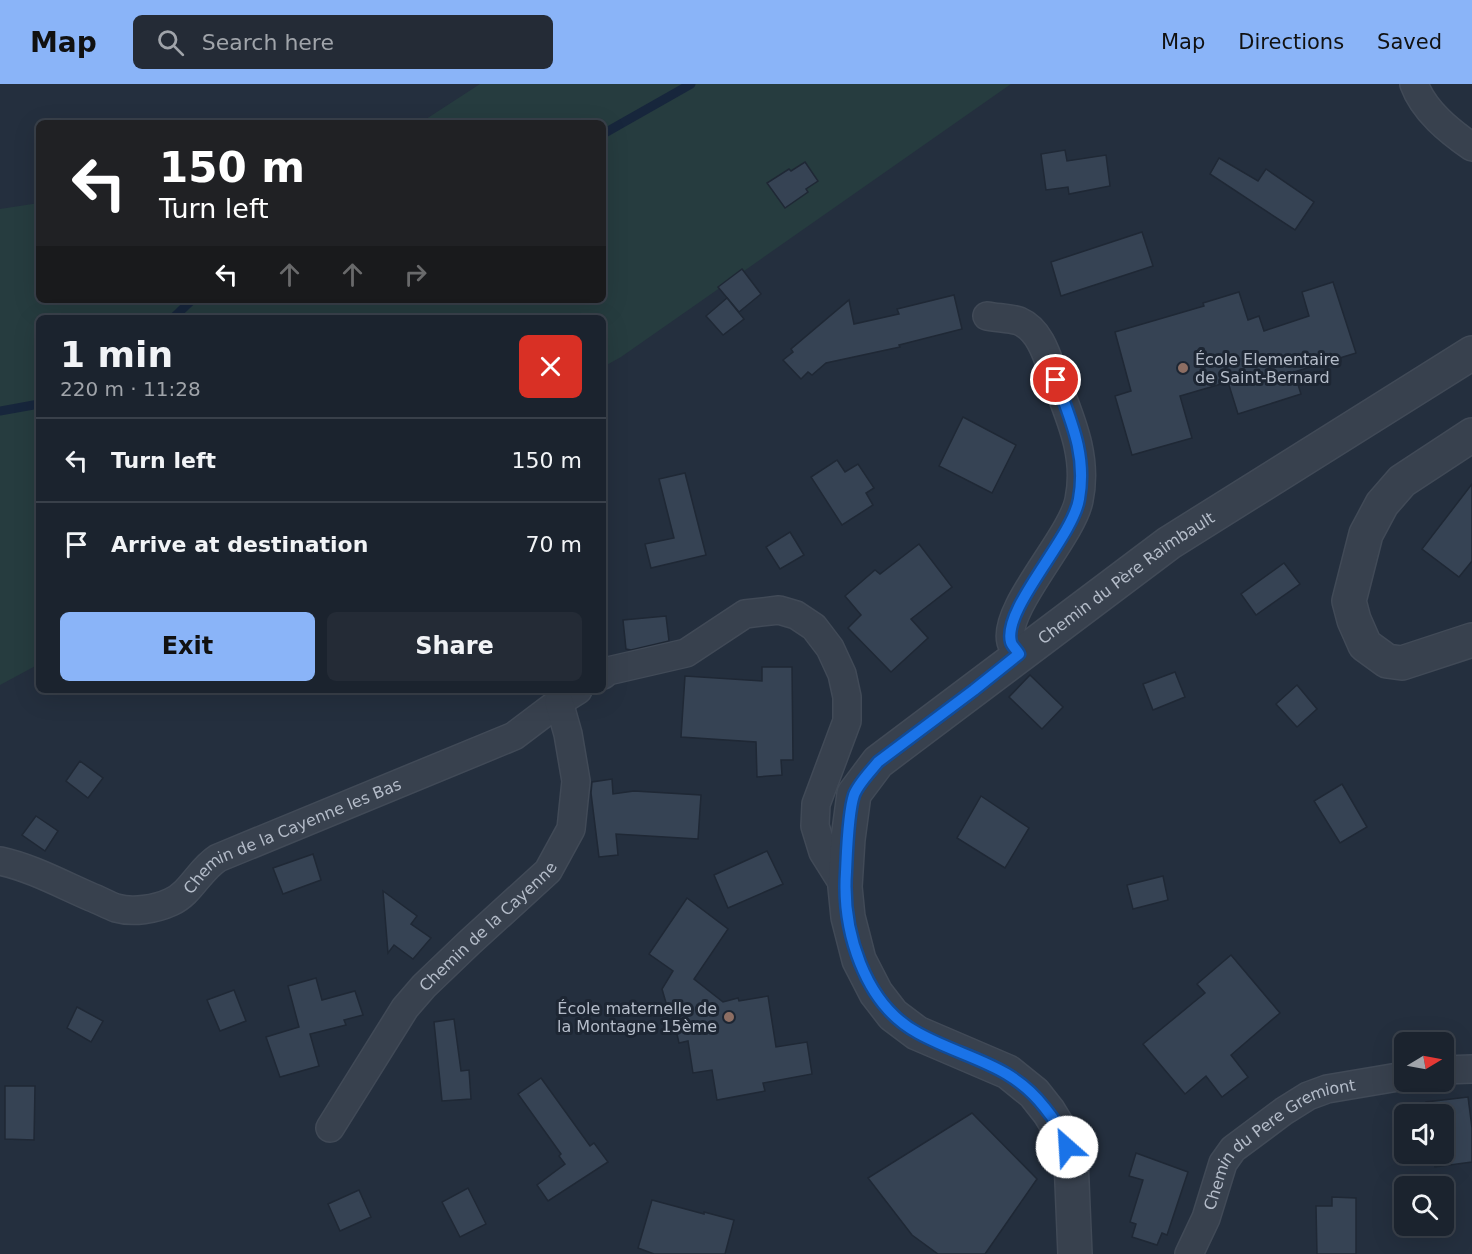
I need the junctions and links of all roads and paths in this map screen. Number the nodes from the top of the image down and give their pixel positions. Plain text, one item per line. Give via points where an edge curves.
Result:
1 (1414, 84) edge
2 (1472, 147) edge
3 (987, 316) dead end
4 (1472, 353) edge
5 (1472, 435) edge
6 (1472, 640) edge
7 (1019, 654) junction
8 (606, 673) edge
9 (568, 696) edge
10 (0, 861) edge
11 (845, 887) junction
12 (1472, 1069) edge
13 (1454, 1070) edge
14 (1394, 1078) edge
15 (330, 1128) dead end
16 (1194, 1253) edge
17 (1075, 1254) edge

1 - 2 street via 1419,96 1448,130
3 - 7 street via 1018,321 1042,343 1077,436 1082,470 1079,502 1012,625 1011,642
4 - 7 street, Chemin du Père Raimbault via 1168,543
5 - 6 street via 1402,481 1382,504 1366,534 1349,601 1365,645 1387,661 1402,663
7 - 11 street, Chemin du Père Raimbault via 878,762 854,794
8 - 11 street via 686,653 745,614 779,610 814,627 830,648 847,696 847,721 816,804 815,826 823,852
9 - 10 street, Chemin de la Cayenne les Bas via 514,736 218,858 203,869 184,893 158,907 117,908 21,866
9 - 15 street, Chemin de la Cayenne via 568,734 576,781 571,829 549,871 454,957 405,1008
11 - 17 street, Chemin du Père Raimbault via 859,960 893,1015 917,1033 1008,1072 1034,1093 1063,1135 1071,1159
12 - 13 street
14 - 16 street, Chemin du Pere Gremiont via 1308,1096 1243,1140 1223,1163

